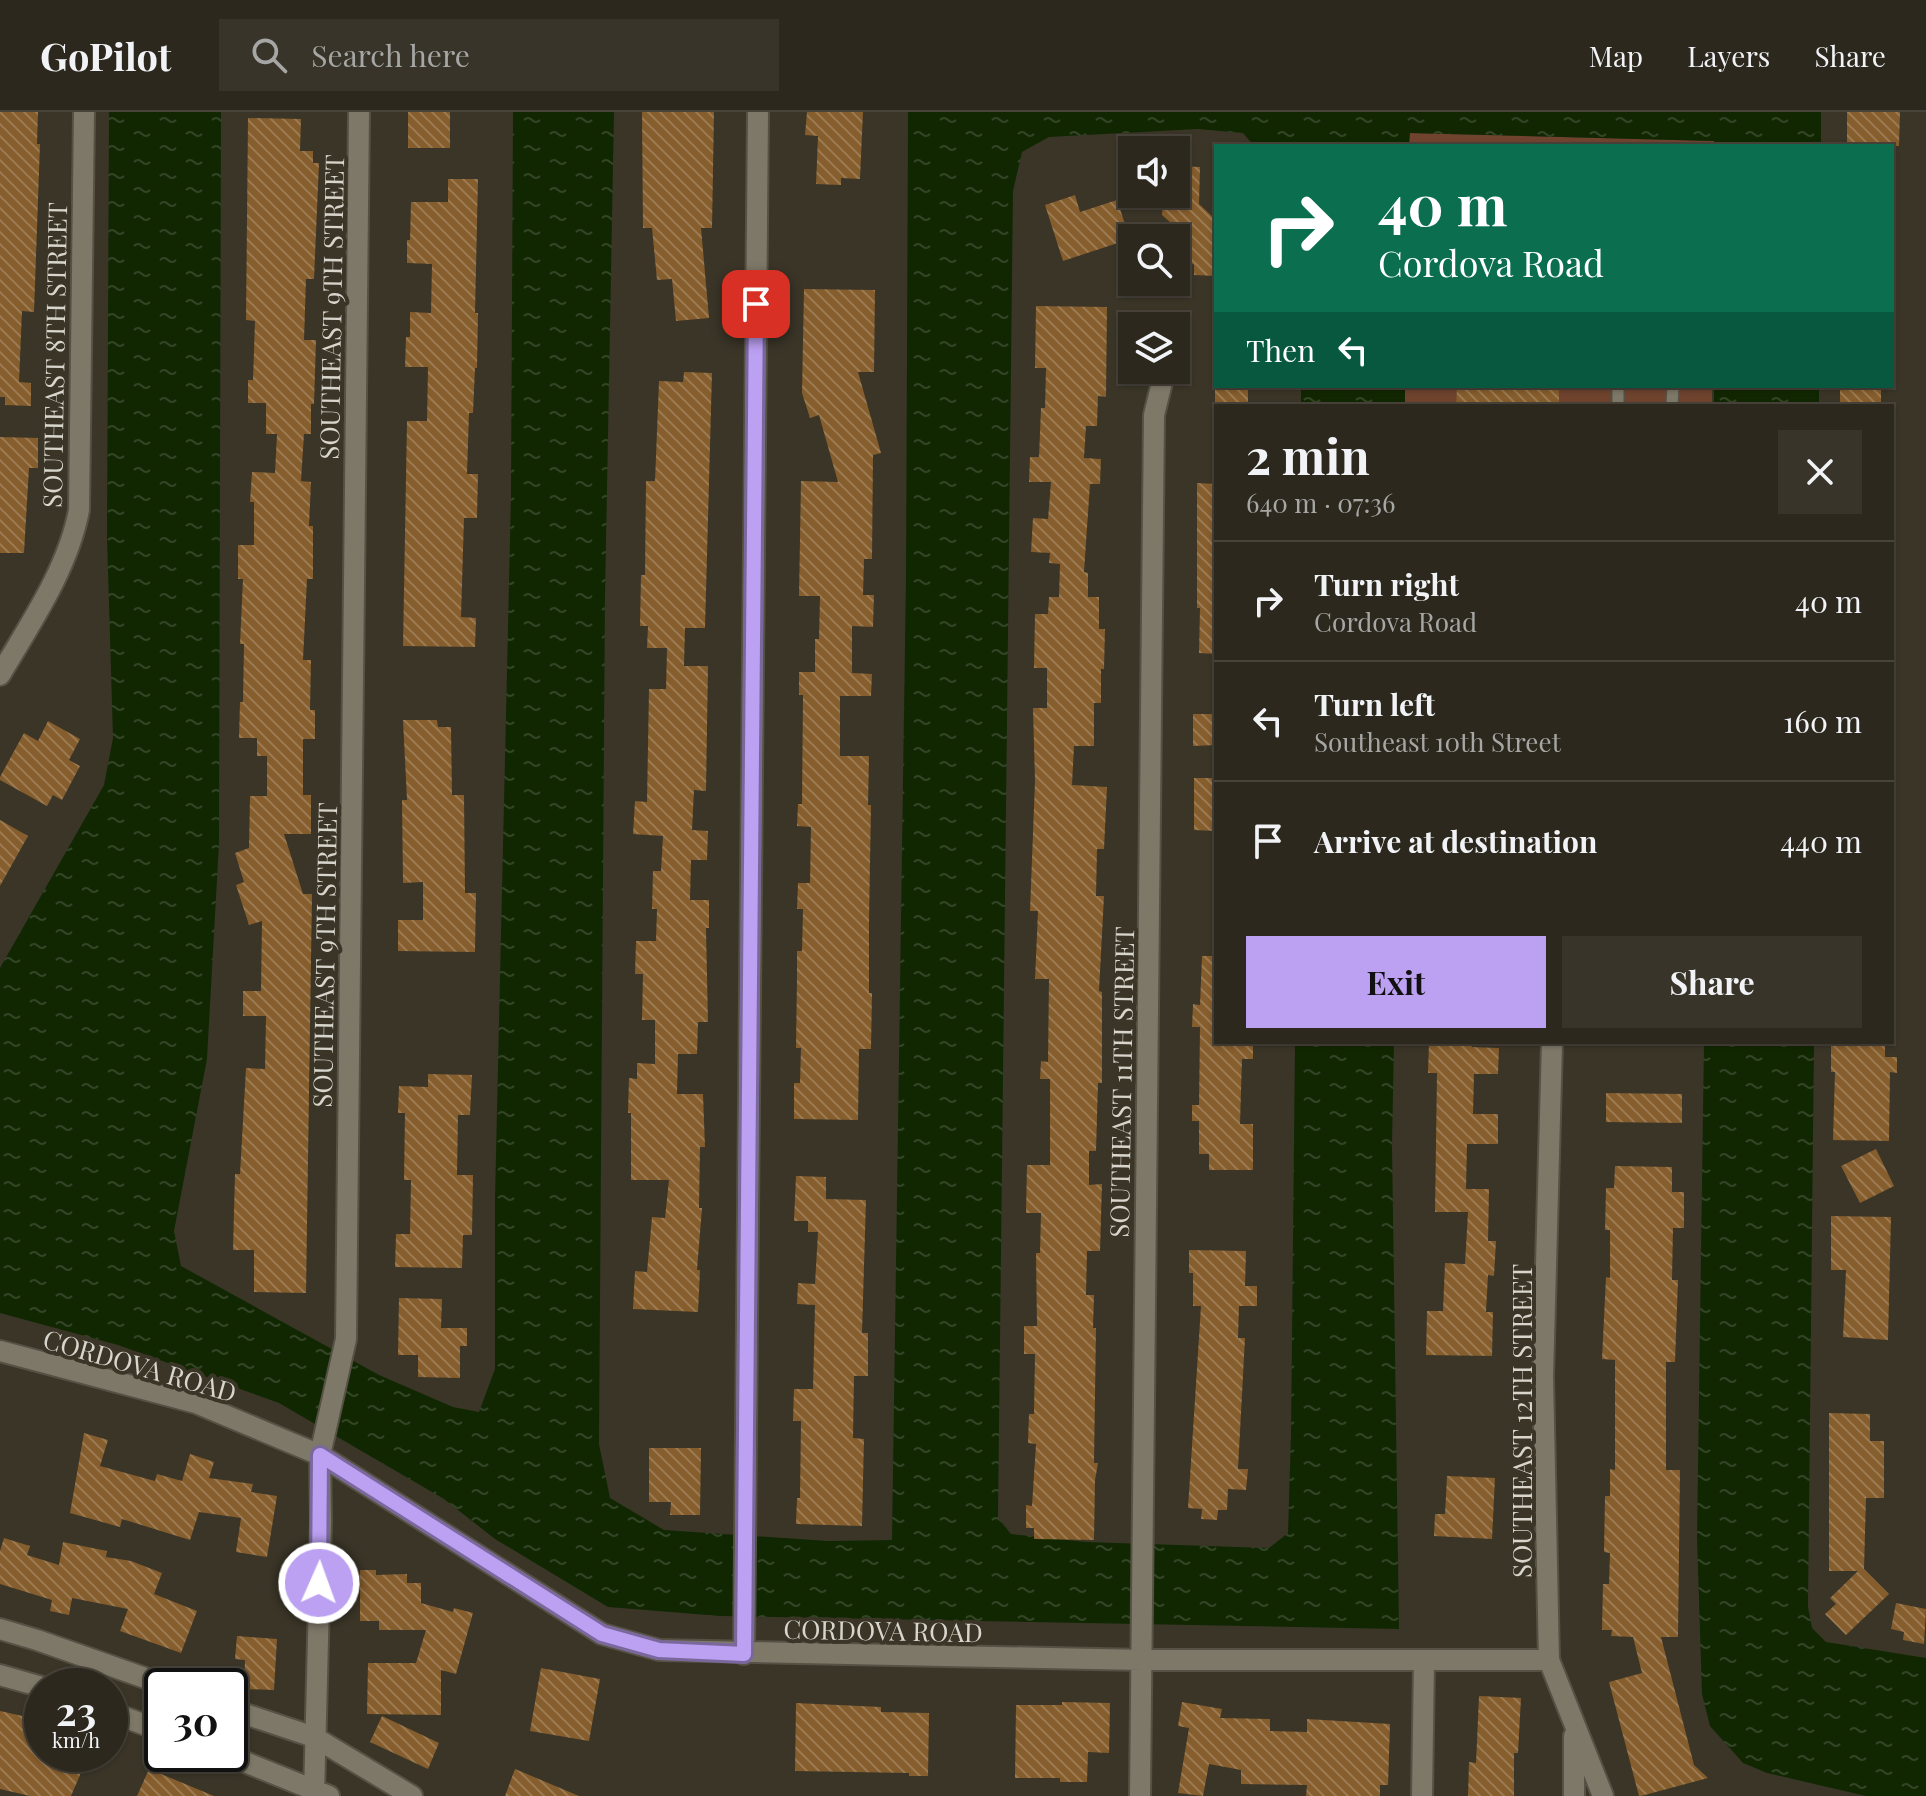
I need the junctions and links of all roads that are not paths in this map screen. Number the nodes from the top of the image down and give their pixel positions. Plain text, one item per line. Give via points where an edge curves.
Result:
1 (84, 112) edge
2 (359, 112) edge
3 (758, 112) edge
4 (1162, 384) edge
5 (0, 675) edge
6 (1552, 1044) edge
7 (0, 1351) edge
8 (320, 1455) junction
9 (0, 1629) edge
10 (744, 1654) junction
11 (1143, 1660) junction
12 (1549, 1660) junction
13 (1424, 1661) junction
14 (0, 1675) edge
15 (144, 1678) edge
16 (24, 1682) edge
17 (248, 1715) edge
18 (1574, 1724) junction
19 (314, 1737) junction
20 (248, 1764) edge
21 (319, 1793) edge
22 (412, 1796) edge
23 (1140, 1796) edge
24 (1422, 1796) edge
25 (1574, 1796) edge
26 (1603, 1796) edge

1 - 5 street, SOUTHEAST 8TH STREET via 79,510 65,559
2 - 8 street, SOUTHEAST 9TH STREET via 346,1339
3 - 10 street
4 - 11 street, SOUTHEAST 11TH STREET via 1154,415
6 - 12 street, SOUTHEAST 12TH STREET via 1543,1377
7 - 8 street, CORDOVA ROAD via 196,1403
8 - 10 street, CORDOVA ROAD via 602,1634 659,1650
8 - 19 street, SOUTHEAST 9TH STREET
9 - 15 street
10 - 11 street, CORDOVA ROAD
11 - 13 street, CORDOVA ROAD
11 - 23 street, SOUTHEAST 11TH STREET
12 - 13 street, CORDOVA ROAD
12 - 18 street, SOUTHEAST 12TH STREET
13 - 24 street
14 - 16 street
17 - 19 street
18 - 25 street, SOUTHEAST 12TH STREET
18 - 26 street
19 - 21 street, SOUTHEAST 9TH STREET
19 - 22 street
20 - 21 street

